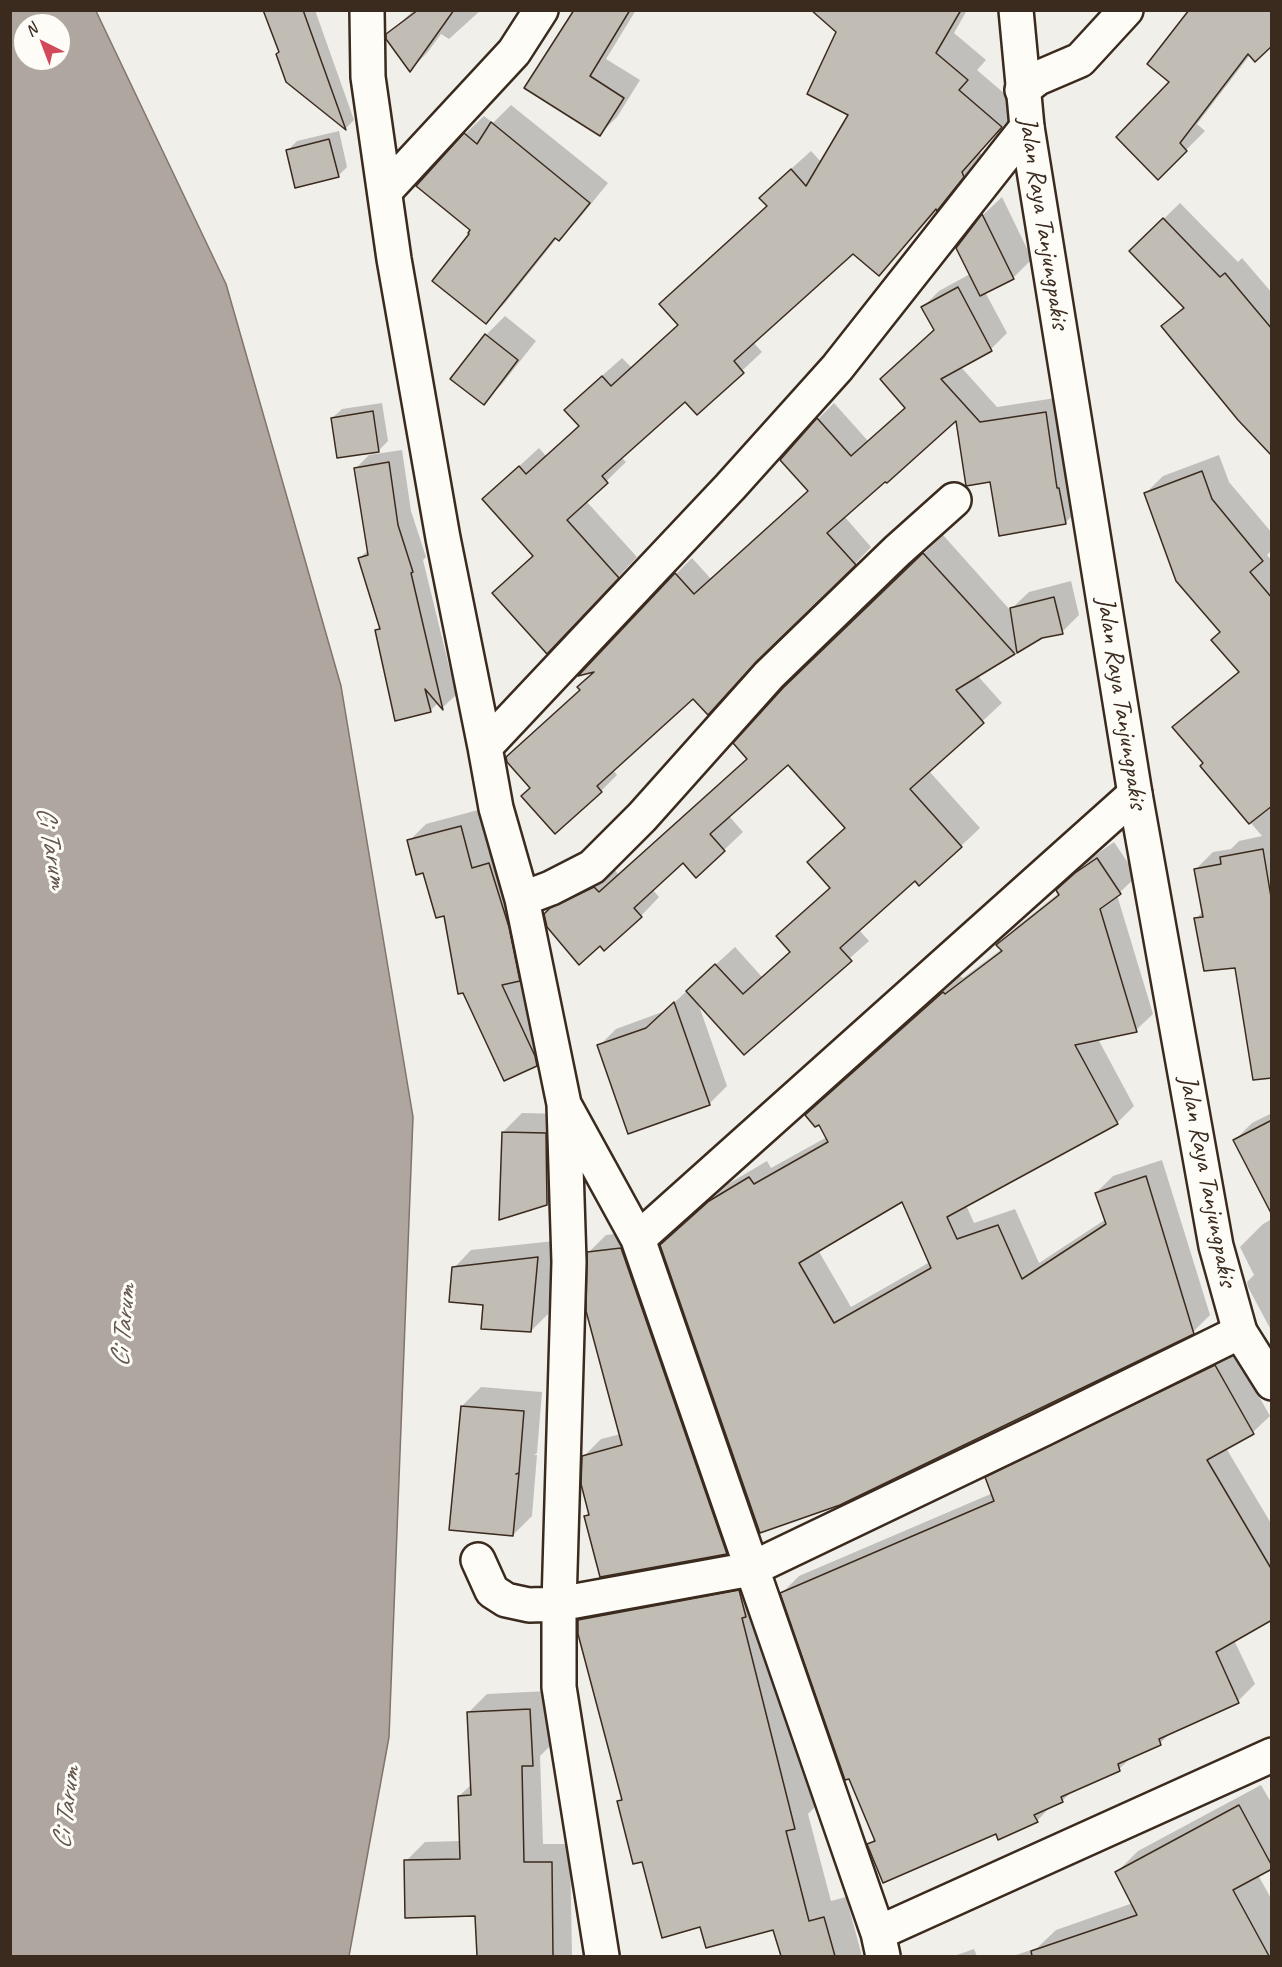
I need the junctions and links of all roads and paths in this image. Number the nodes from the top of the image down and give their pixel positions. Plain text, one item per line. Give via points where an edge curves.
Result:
1 (367, 10) edge
2 (541, 10) edge
3 (1016, 10) edge
4 (1126, 10) edge
5 (1030, 84) junction
6 (1027, 127) junction
7 (386, 190) junction
8 (954, 500) dead end
9 (485, 747) junction
10 (1135, 794) junction
11 (522, 899) junction
12 (564, 1104) junction
13 (638, 1239) junction
14 (1240, 1332) junction
15 (1272, 1383) edge
16 (477, 1560) dead end
17 (751, 1569) junction
18 (558, 1604) junction
19 (1271, 1757) edge
20 (880, 1945) edge
21 (602, 1956) edge

1 - 7 street via 368,77
2 - 7 street via 514,52
3 - 5 street, Jalan Raya Tanjungpakis
4 - 5 street via 1080,60
5 - 6 street, Jalan Raya Tanjungpakis
6 - 9 street via 837,368
6 - 10 street, Jalan Raya Tanjungpakis
7 - 9 street via 394,259 442,538
8 - 11 street via 770,675 592,867
9 - 11 street via 496,808
10 - 13 street
10 - 14 street, Jalan Raya Tanjungpakis via 1216,1246
11 - 12 street
12 - 13 street
12 - 18 street via 569,1262
13 - 17 street
14 - 15 street, Jalan Raya Tanjungpakis
14 - 17 street
16 - 18 street via 492,1591 506,1600 529,1605
17 - 18 street
17 - 20 street
18 - 21 street via 559,1687
19 - 20 street

